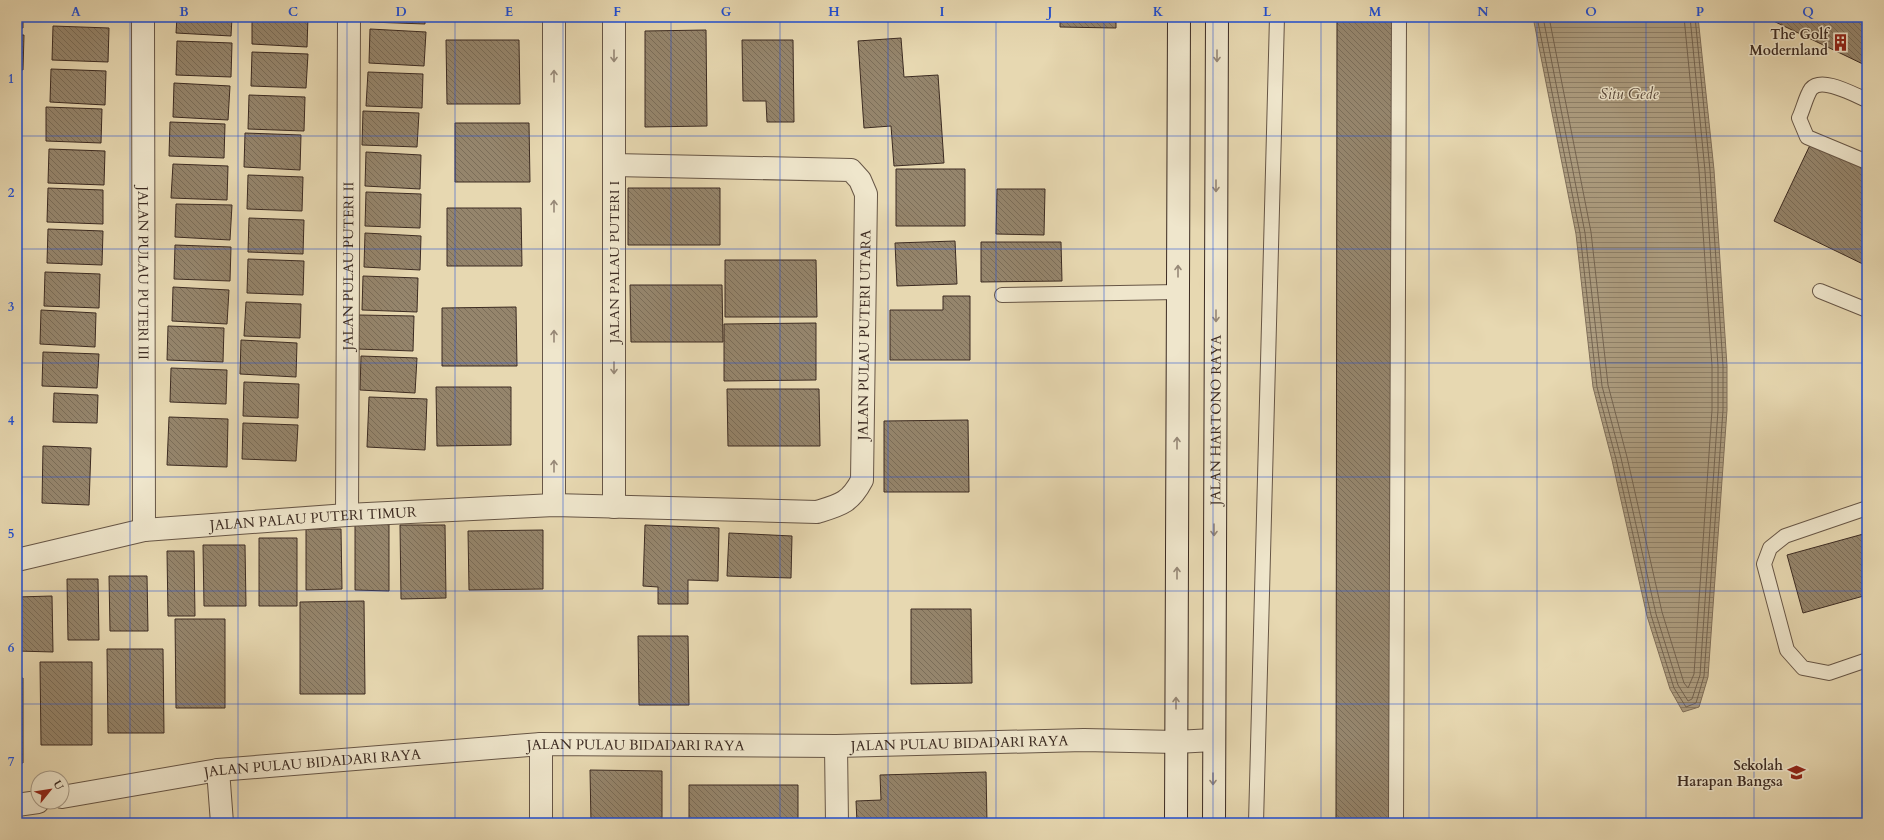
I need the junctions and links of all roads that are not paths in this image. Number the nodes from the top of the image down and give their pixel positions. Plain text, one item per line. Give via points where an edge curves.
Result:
1 (143, 17) edge
2 (349, 17) edge
3 (554, 17) edge
4 (614, 17) edge
5 (1179, 17) edge
6 (1217, 17) edge
7 (1277, 17) edge
8 (1399, 17) edge
9 (1867, 100) edge
10 (1867, 162) edge
11 (614, 165) junction
12 (1820, 291) dead end
13 (1178, 292) junction
14 (1002, 295) dead end
15 (1867, 310) edge
16 (554, 505) junction
17 (614, 507) junction
18 (1867, 508) edge
19 (347, 515) junction
20 (144, 530) junction
21 (17, 560) edge
22 (1867, 660) edge
23 (1213, 740) junction
24 (1176, 742) junction
25 (541, 744) junction
26 (836, 746) junction
27 (218, 770) junction
28 (70, 796) edge
29 (30, 803) edge
30 (17, 805) edge
31 (222, 823) edge
32 (541, 823) edge
33 (837, 823) edge
34 (1176, 823) edge
35 (1214, 823) edge
36 (1256, 823) edge
37 (1396, 823) edge

1 - 20 street, JALAN PULAU PUTERI III
2 - 19 street, JALAN PULAU PUTERI II
16 -> 3 street
4 -> 11 street, JALAN PALAU PUTERI I
13 -> 5 street
6 -> 23 street, JALAN HARTONO RAYA
7 - 36 lane
8 - 37 lane
9 - 10 lane via 1829,84 1820,84 1812,89 1799,118 1807,137
11 -> 17 street, JALAN PALAU PUTERI I
11 - 17 street, JALAN PULAU PUTERI UTARA via 851,170 860,180 866,194 862,480 856,492 843,504 817,512
12 - 15 lane
13 - 14 lane
24 -> 13 street
16 - 17 street, JALAN PALAU PUTERI TIMUR
16 - 19 street, JALAN PALAU PUTERI TIMUR
18 - 22 lane via 1785,536 1770,548 1764,564 1787,650 1803,668 1829,673
19 - 20 street, JALAN PALAU PUTERI TIMUR
20 - 21 street, JALAN PALAU PUTERI TIMUR
23 - 24 street, JALAN PULAU BIDADARI RAYA
23 -> 35 street, JALAN HARTONO RAYA
24 - 26 street, JALAN PULAU BIDADARI RAYA via 1084,740
24 - 34 street
25 - 26 street, JALAN PULAU BIDADARI RAYA
25 - 27 street, JALAN PULAU BIDADARI RAYA
25 - 32 street
26 - 33 street
27 - 28 street, JALAN PULAU BIDADARI RAYA
27 - 31 street
29 - 30 street

